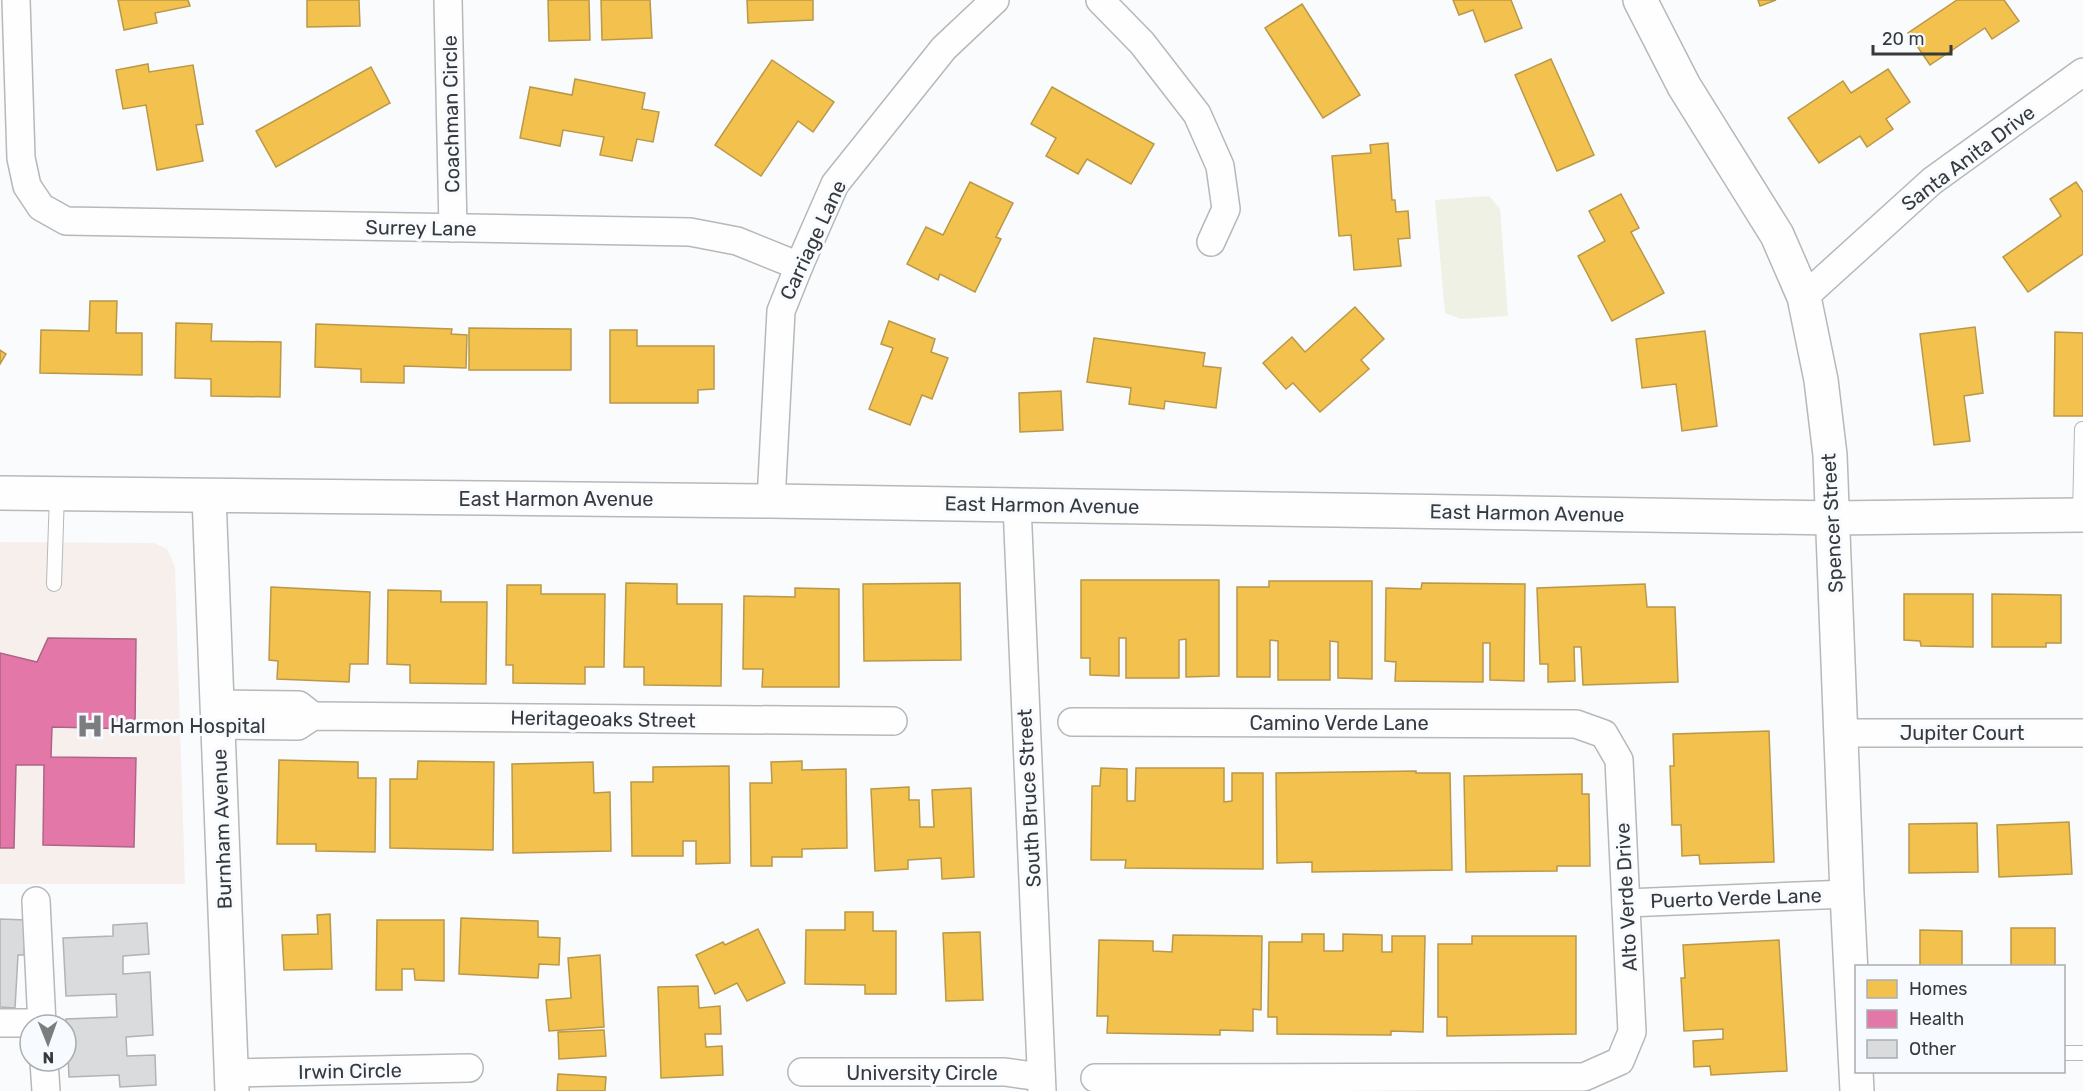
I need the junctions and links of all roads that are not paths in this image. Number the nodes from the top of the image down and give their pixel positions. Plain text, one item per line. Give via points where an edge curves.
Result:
1 (16, 0) edge
2 (448, 0) edge
3 (995, 0) edge
4 (1100, 0) edge
5 (1640, 0) edge
6 (2083, 72) edge
7 (453, 228) junction
8 (1211, 242) dead end
9 (799, 266) junction
10 (1804, 297) junction
11 (2082, 429) edge
12 (0, 492) edge
13 (57, 493) junction
14 (209, 496) junction
15 (771, 501) junction
16 (1017, 505) junction
17 (2082, 515) edge
18 (1833, 518) junction
19 (54, 584) dead end
20 (217, 715) junction
21 (893, 721) dead end
22 (1072, 722) dead end
23 (1841, 733) junction
24 (2083, 733) edge
25 (1604, 734) joint
26 (1847, 894) junction
27 (36, 901) dead end
28 (1626, 903) junction
29 (41, 1013) edge
30 (0, 1023) edge
31 (18, 1023) edge
32 (1855, 1038) edge
33 (2065, 1053) edge
34 (2083, 1053) edge
35 (469, 1068) dead end
36 (802, 1072) dead end
37 (45, 1073) edge
38 (1856, 1073) edge
39 (1095, 1078) dead end
40 (232, 1082) edge
41 (1042, 1084) edge
42 (46, 1091) edge
43 (1857, 1091) edge

1 - 7 street, Surrey Lane via 21,159 27,186 41,207 66,221
2 - 7 street, Coachman Circle
3 - 9 street, Carriage Lane via 944,48 835,184
4 - 8 street via 1142,43 1197,114 1220,166 1226,209
5 - 10 main road, Spencer Street via 1684,86 1777,235
6 - 10 street, Santa Anita Drive via 1932,181
7 - 9 street, Surrey Lane via 690,232 737,241
9 - 15 street, Carriage Lane via 781,311
10 - 18 main road, Spencer Street via 1821,380
11 - 17 lane
12 - 13 main road, East Harmon Avenue
13 - 14 main road, East Harmon Avenue
13 - 19 lane
14 - 15 main road, East Harmon Avenue
14 - 20 main road, Burnham Avenue
15 - 16 main road, East Harmon Avenue
16 - 18 main road, East Harmon Avenue
16 - 41 street, South Bruce Street
17 - 18 main road, East Harmon Avenue
18 - 23 main road, Spencer Street
20 - 21 street, Heritageoaks Street via 298,726 313,716
20 - 40 main road, Burnham Avenue
22 - 25 street, Camino Verde Lane via 1576,724
23 - 24 street, Jupiter Court
23 - 26 main road, Spencer Street
25 - 28 street, Alto Verde Drive via 1619,760
26 - 28 street, Puerto Verde Lane
26 - 32 main road, Spencer Street
27 - 29 street
28 - 39 street, Alto Verde Drive via 1632,1032 1620,1061 1584,1077
30 - 31 street
33 - 34 lane
35 - 40 street, Irwin Circle
36 - 41 street, University Circle via 1005,1072
37 - 42 street
38 - 43 main road, Spencer Street

